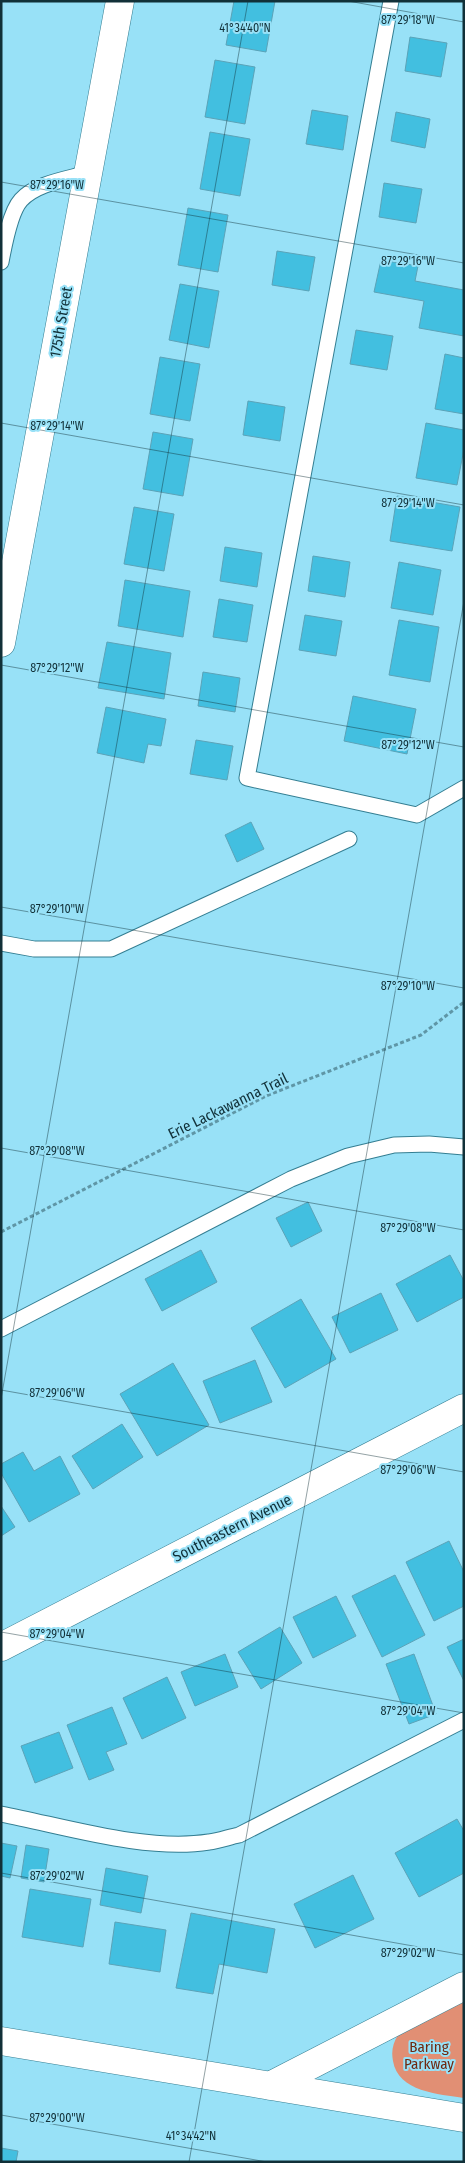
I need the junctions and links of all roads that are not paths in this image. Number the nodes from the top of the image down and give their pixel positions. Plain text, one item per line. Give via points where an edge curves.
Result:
1 (120, 1) edge
2 (391, 1) edge
3 (88, 173) junction
4 (1, 262) edge
5 (2, 634) edge
6 (464, 788) edge
7 (349, 839) dead end
8 (1, 943) edge
9 (464, 1147) edge
10 (1, 1330) edge
11 (464, 1408) edge
12 (1, 1647) edge
13 (464, 1720) edge
14 (1, 1814) edge
15 (464, 1986) edge
16 (1, 2041) edge
17 (270, 2086) junction
18 (464, 2118) edge

1 - 3 street, 175th Street
2 - 6 lane via 247,778 417,815
3 - 4 lane via 40,187 20,200 7,231
3 - 5 street, 175th Street
7 - 8 lane via 111,949 34,949
9 - 10 lane via 394,1145 348,1156 291,1179
11 - 12 street, Southeastern Avenue
13 - 14 lane via 238,1835 209,1842 138,1842
15 - 17 street
16 - 17 street
17 - 18 street

